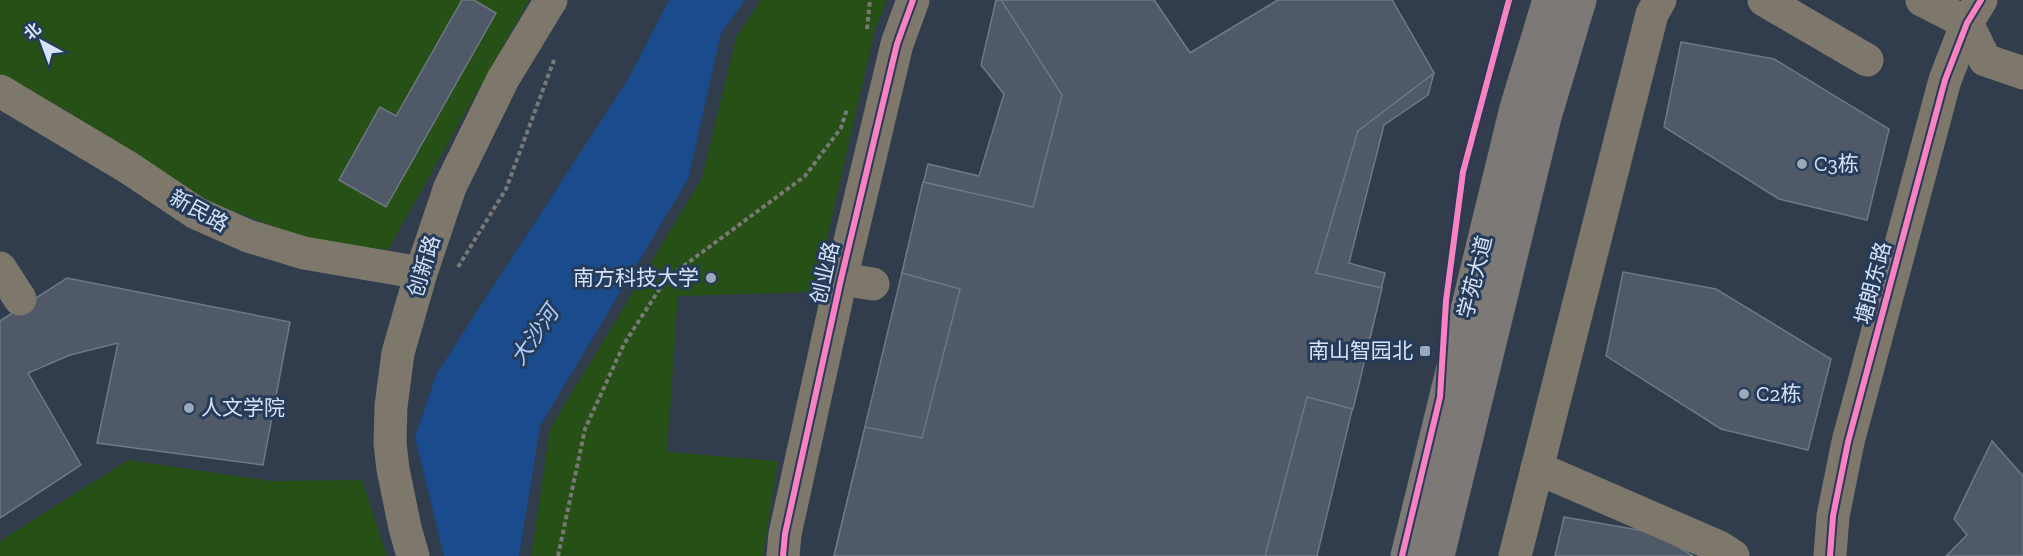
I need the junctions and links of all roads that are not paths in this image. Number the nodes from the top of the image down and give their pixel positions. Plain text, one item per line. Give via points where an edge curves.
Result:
1 (551, 0) edge
2 (1550, 0) edge
3 (1580, 0) edge
4 (1660, 0) edge
5 (1764, 0) edge
6 (1922, 0) edge
7 (918, 7) edge
8 (1974, 12) edge
9 (1867, 60) dead end
10 (2023, 73) edge
11 (1, 94) edge
12 (0, 268) edge
13 (436, 275) junction
14 (841, 279) junction
15 (873, 284) dead end
16 (20, 299) dead end
17 (1537, 468) junction
18 (413, 556) edge
19 (783, 556) edge
20 (1407, 556) edge
21 (1438, 556) edge
22 (1515, 556) edge
23 (1733, 556) edge
24 (1830, 556) edge

1 - 13 street, 创新路 via 503,79 450,187
2 - 20 main road, 学苑大道 via 1516,108
3 - 21 main road, 学苑大道 via 1545,117
4 - 17 street via 1652,14
5 - 9 street
6 - 8 street
7 - 14 street, 创业路 via 897,44
8 - 10 street via 1985,60
8 - 24 street, 塘朗东路 via 1945,80 1848,442 1833,516
11 - 13 street, 新民路 via 129,168 196,213 248,236 304,253
12 - 16 street
13 - 18 street, 创新路 via 398,353 391,406 393,469
14 - 15 street
14 - 19 street, 创业路
17 - 22 street
17 - 23 street

